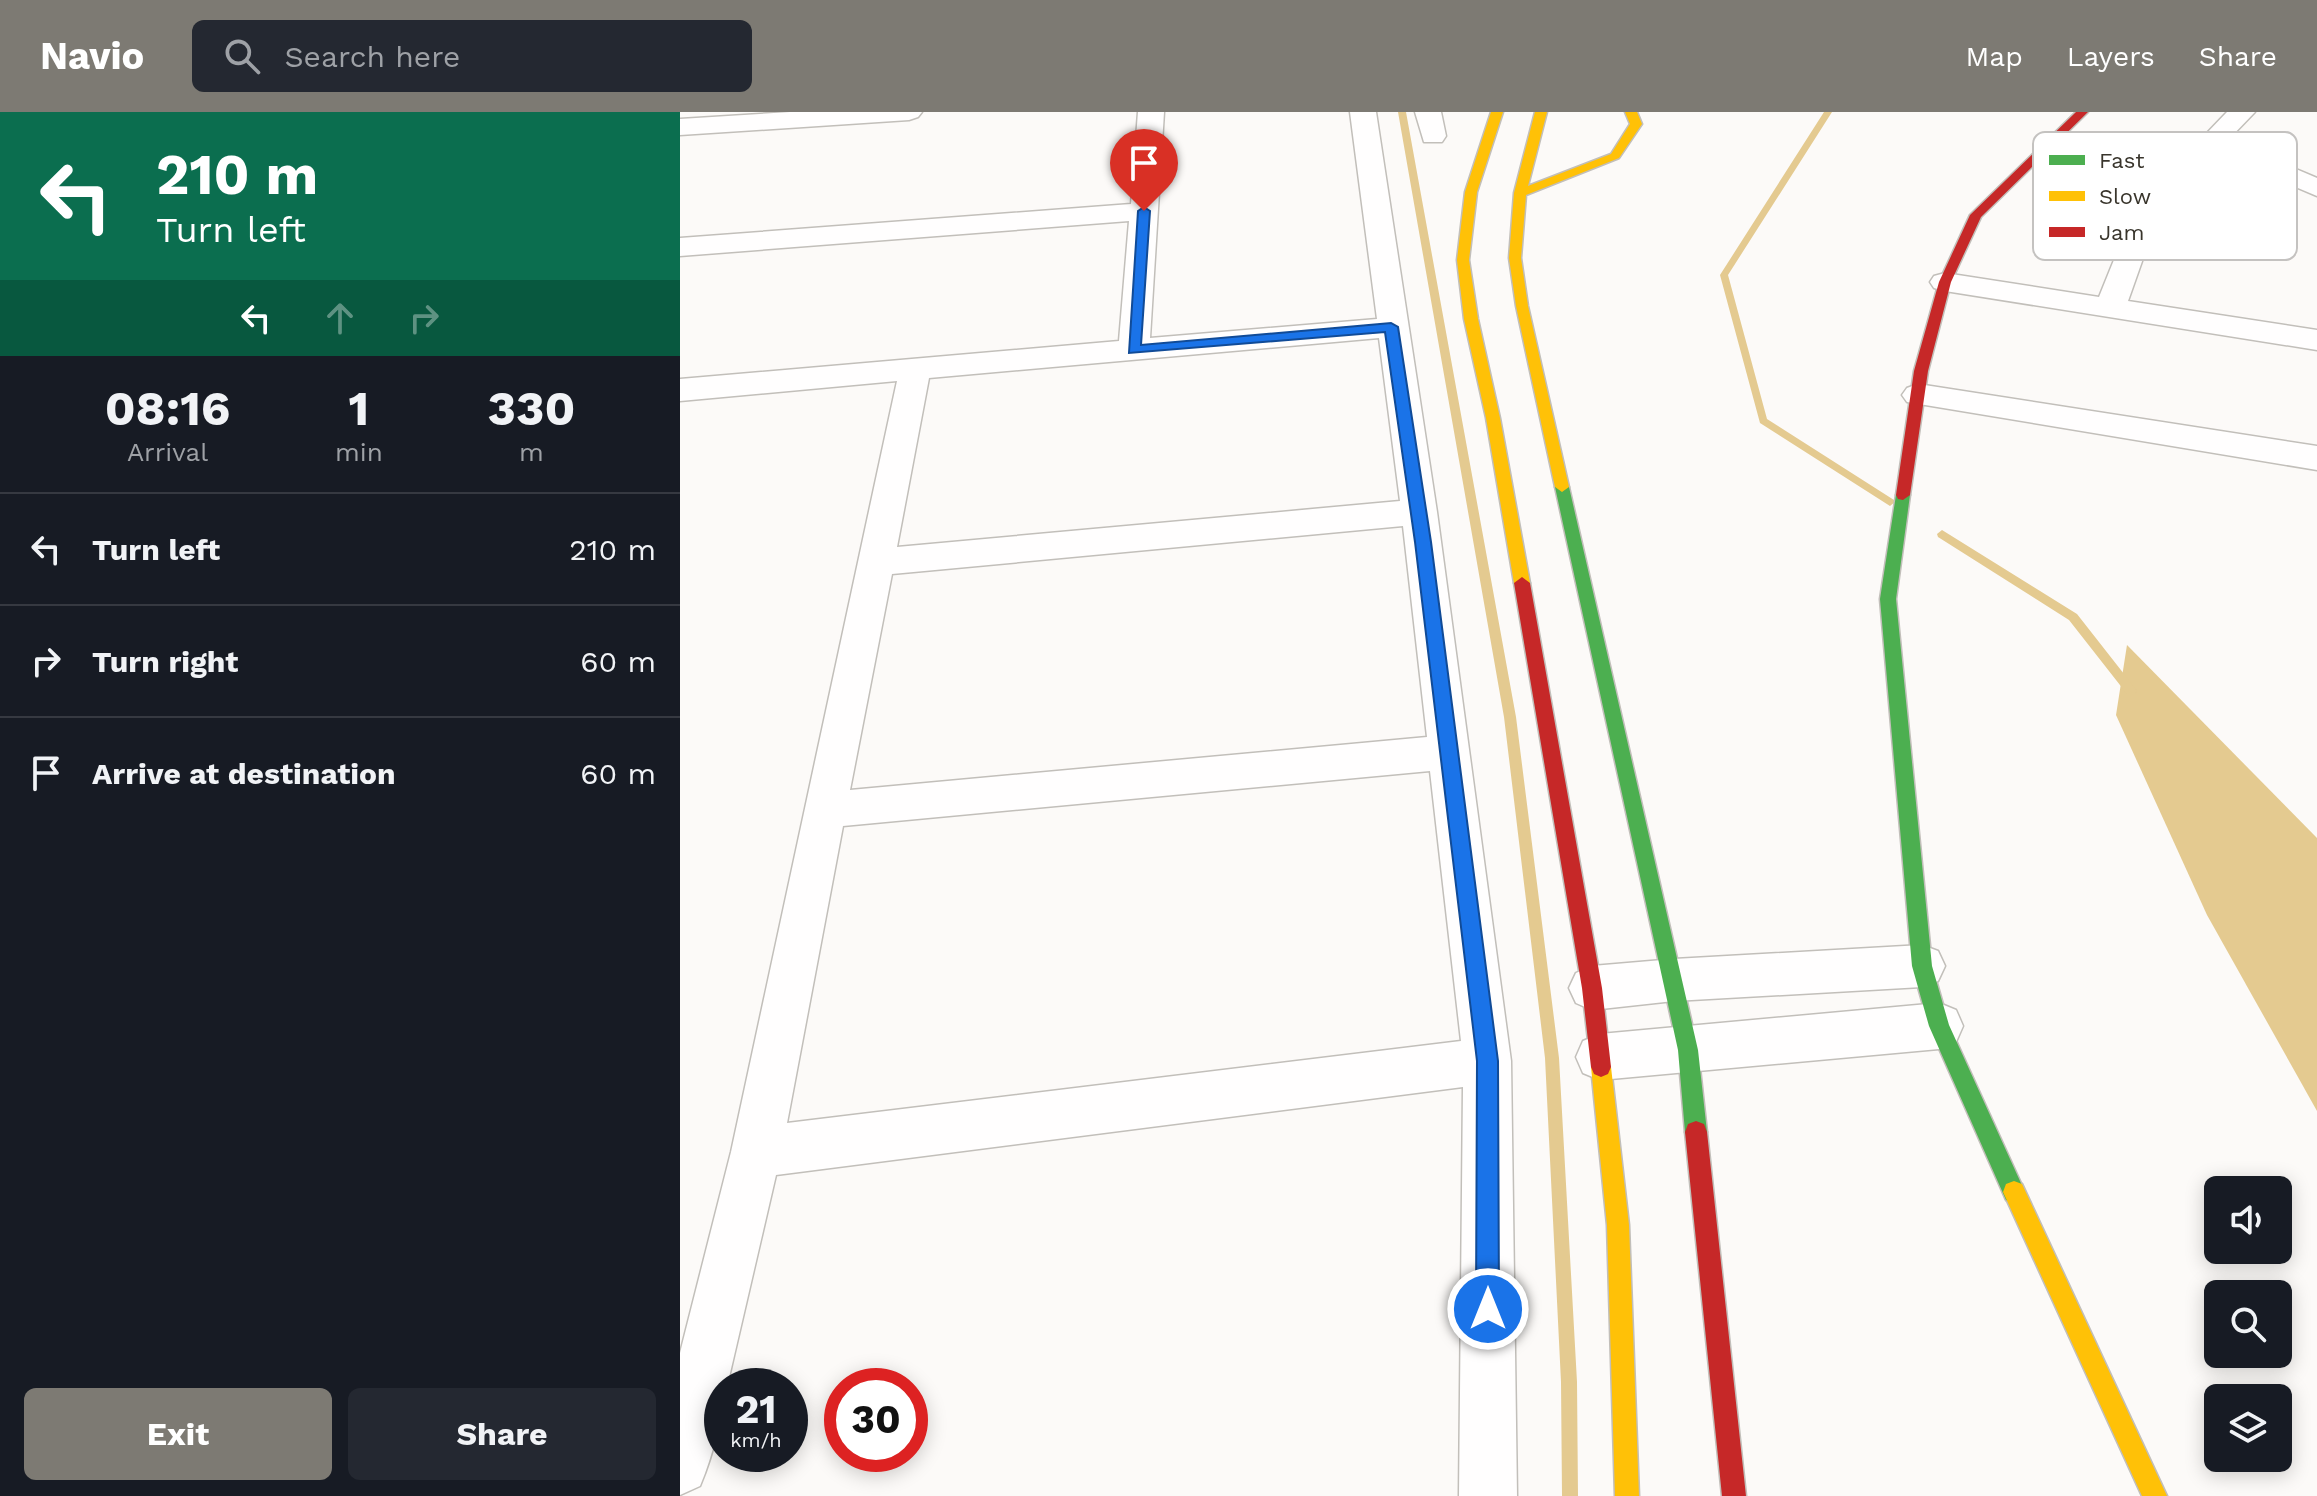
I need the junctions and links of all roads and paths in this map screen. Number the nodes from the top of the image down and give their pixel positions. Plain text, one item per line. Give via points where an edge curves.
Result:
1 (909, 112) edge
2 (1151, 112) edge
3 (1363, 112) edge
4 (1497, 112) edge
5 (1541, 112) edge
6 (1631, 112) edge
7 (2082, 112) edge
8 (2242, 112) edge
9 (680, 127) edge
10 (2061, 132) edge
11 (2221, 132) edge
12 (2033, 160) edge
13 (2297, 179) edge
14 (2317, 188) edge
15 (1520, 193) junction
16 (1144, 211) junction
17 (680, 247) edge
18 (2128, 260) edge
19 (1945, 282) junction
20 (2317, 305) edge
21 (2110, 309) junction
22 (1391, 327) junction
23 (2311, 339) edge
24 (1134, 350) junction
25 (915, 369) junction
26 (680, 390) edge
27 (1918, 395) junction
28 (2317, 458) edge
29 (1419, 512) junction
30 (874, 562) junction
31 (1450, 752) junction
32 (824, 810) junction
33 (1922, 966) junction
34 (1674, 980) junction
35 (1592, 988) junction
36 (1939, 1026) junction
37 (1688, 1050) junction
38 (1600, 1057) junction
39 (1487, 1061) junction
40 (756, 1152) junction
41 (680, 1466) edge
42 (1488, 1496) edge
43 (1627, 1496) edge
44 (1734, 1496) edge
45 (2155, 1496) edge

1 - 9 street
2 - 16 street
3 - 22 street
4 - 35 main road via 1471,192 1463,260
5 - 15 main road
6 - 15 main road via 1636,124 1615,156
7 - 10 main road
8 - 11 street
12 - 19 main road via 1976,215
13 - 14 street
15 - 34 main road via 1515,258 1522,306
16 - 17 street
16 - 24 street
18 - 21 street
19 - 21 street
19 - 27 main road
20 - 23 street
21 - 23 street
22 - 24 street
22 - 29 street
24 - 25 street
25 - 26 street
25 - 30 street
27 - 28 street
27 - 33 main road via 1888,599
29 - 30 street
29 - 31 street
30 - 32 street
31 - 32 street
31 - 39 street
32 - 40 street
33 - 34 street
33 - 36 main road
34 - 35 street
34 - 37 main road
35 - 38 main road
36 - 37 street
36 - 45 main road
37 - 38 street
37 - 44 main road
38 - 43 main road via 1618,1225
39 - 40 street
39 - 42 street
40 - 41 street

